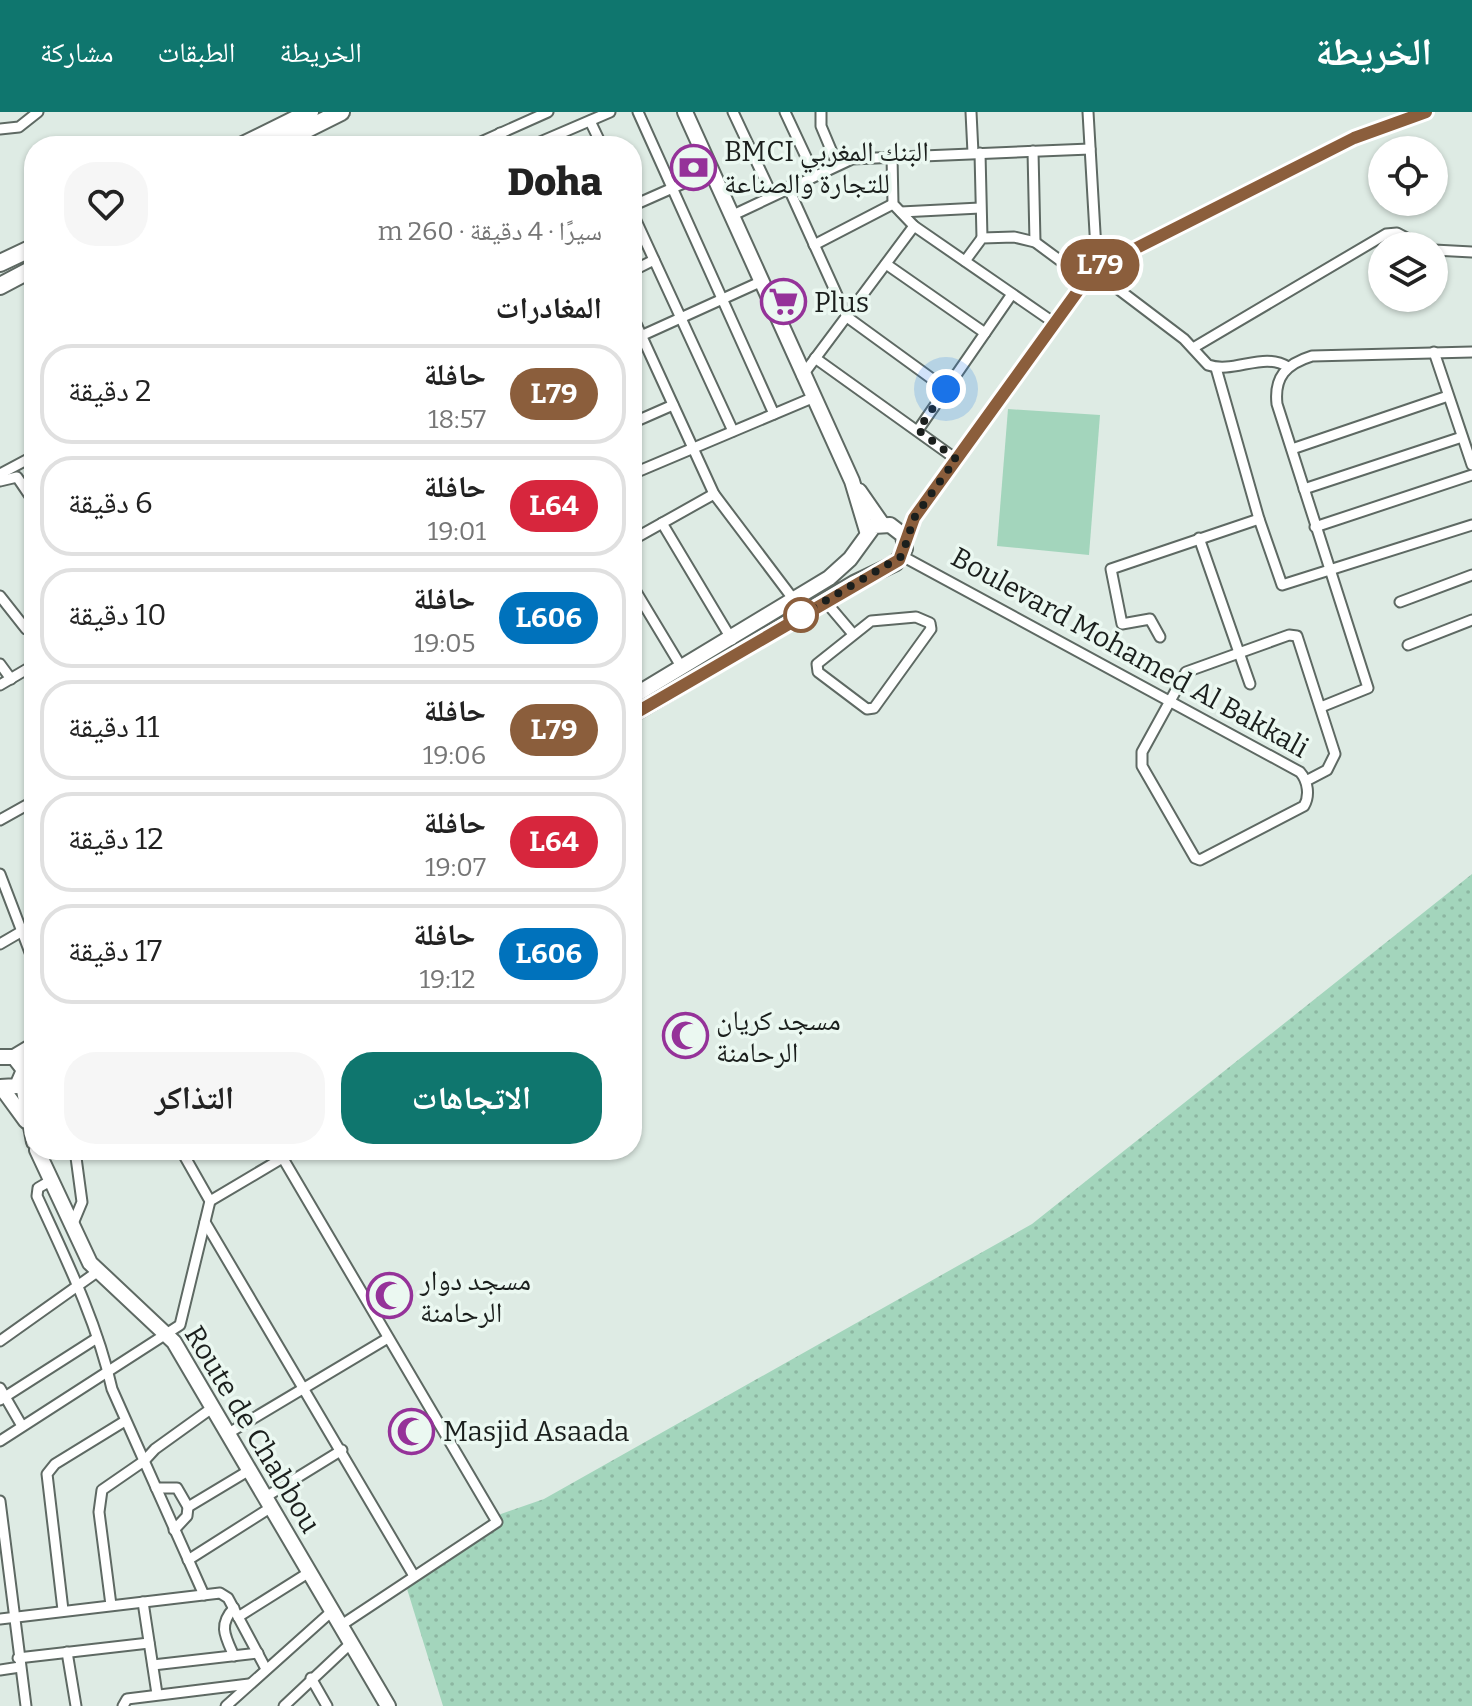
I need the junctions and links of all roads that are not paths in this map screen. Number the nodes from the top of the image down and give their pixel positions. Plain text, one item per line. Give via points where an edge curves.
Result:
1 (38, 112) edge
2 (341, 112) edge
3 (355, 112) edge
4 (548, 112) edge
5 (610, 112) edge
6 (638, 112) edge
7 (733, 112) edge
8 (785, 112) edge
9 (821, 112) edge
10 (971, 112) edge
11 (1088, 112) edge
12 (1426, 112) edge
13 (688, 113) edge
14 (309, 116) edge
15 (590, 121) junction
16 (0, 129) edge
17 (500, 133) junction
18 (264, 136) edge
19 (285, 136) edge
20 (494, 136) edge
21 (501, 136) edge
22 (561, 136) edge
23 (597, 136) edge
24 (1090, 149) junction
25 (1033, 151) junction
26 (976, 153) junction
27 (892, 156) junction
28 (837, 164) junction
29 (711, 171) junction
30 (814, 174) junction
31 (788, 187) junction
32 (672, 188) junction
33 (772, 195) junction
34 (642, 202) edge
35 (893, 204) junction
36 (980, 208) junction
37 (901, 212) junction
38 (731, 216) junction
39 (914, 226) junction
40 (642, 234) edge
41 (982, 238) junction
42 (1035, 242) junction
43 (814, 245) junction
44 (1368, 245) edge
45 (1448, 251) edge
46 (24, 252) edge
47 (1472, 252) edge
48 (654, 260) junction
49 (965, 261) junction
50 (0, 263) edge
51 (886, 264) junction
52 (642, 266) edge
53 (1095, 268) junction
54 (24, 273) edge
55 (1085, 279) junction
56 (760, 282) junction
57 (0, 286) edge
58 (1012, 294) junction
59 (723, 300) junction
60 (847, 317) junction
61 (681, 318) junction
62 (1053, 322) junction
63 (985, 333) junction
64 (642, 336) edge
65 (642, 347) edge
66 (1193, 348) junction
67 (1434, 352) junction
68 (1472, 352) edge
69 (815, 358) junction
70 (1288, 367) junction
71 (1216, 368) junction
72 (802, 376) junction
73 (946, 389) junction
74 (1448, 396) junction
75 (812, 398) junction
76 (673, 405) junction
77 (774, 414) junction
78 (642, 419) edge
79 (918, 430) junction
80 (733, 431) junction
81 (1462, 437) junction
82 (692, 449) junction
83 (1292, 449) junction
84 (956, 459) junction
85 (24, 461) edge
86 (1472, 465) edge
87 (642, 470) edge
88 (0, 474) edge
89 (1472, 475) edge
90 (0, 481) edge
91 (852, 481) junction
92 (24, 487) edge
93 (1304, 489) junction
94 (714, 494) junction
95 (914, 518) junction
96 (1259, 519) junction
97 (662, 523) junction
98 (888, 525) junction
99 (1472, 525) edge
100 (1315, 527) junction
101 (642, 534) edge
102 (865, 535) junction
103 (1199, 538) junction
104 (903, 549) junction
105 (884, 567) junction
106 (1330, 570) junction
107 (1472, 575) edge
108 (0, 596) edge
109 (794, 600) junction
110 (825, 601) junction
111 (642, 602) edge
112 (1400, 602) dead end
113 (1472, 620) edge
114 (24, 626) edge
115 (853, 634) junction
116 (1160, 637) dead end
117 (1408, 645) dead end
118 (735, 646) junction
119 (1239, 652) junction
120 (0, 664) edge
121 (682, 668) junction
122 (24, 671) edge
123 (11, 679) junction
124 (1250, 684) dead end
125 (0, 685) edge
126 (642, 691) edge
127 (1168, 700) junction
128 (1321, 707) junction
129 (642, 708) edge
130 (1306, 781) junction
131 (24, 807) edge
132 (0, 820) edge
133 (0, 874) edge
134 (24, 930) joint
135 (0, 944) edge
136 (5, 1054) edge
137 (24, 1069) edge
138 (24, 1077) edge
139 (1, 1088) edge
140 (24, 1120) edge
141 (41, 1160) edge
142 (76, 1160) edge
143 (187, 1160) edge
144 (271, 1160) edge
145 (284, 1160) edge
146 (50, 1181) junction
147 (210, 1201) junction
148 (205, 1222) junction
149 (72, 1226) junction
150 (97, 1272) junction
151 (79, 1285) junction
152 (168, 1334) junction
153 (97, 1338) junction
154 (388, 1338) junction
155 (0, 1341) edge
156 (109, 1371) junction
157 (305, 1387) junction
158 (1, 1395) edge
159 (212, 1408) junction
160 (125, 1421) junction
161 (22, 1426) junction
162 (227, 1434) junction
163 (0, 1441) edge
164 (342, 1450) junction
165 (144, 1461) junction
166 (248, 1471) junction
167 (156, 1488) junction
168 (0, 1501) edge
169 (267, 1503) junction
170 (188, 1507) junction
171 (174, 1530) junction
172 (2, 1534) edge
173 (188, 1560) junction
174 (308, 1573) junction
175 (414, 1576) junction
176 (204, 1595) junction
177 (143, 1602) junction
178 (111, 1605) junction
179 (63, 1610) junction
180 (331, 1612) junction
181 (236, 1613) junction
182 (13, 1617) junction
183 (0, 1619) edge
184 (340, 1626) junction
185 (149, 1643) junction
186 (350, 1644) junction
187 (67, 1652) junction
188 (258, 1653) junction
189 (234, 1656) junction
190 (19, 1663) junction
191 (153, 1665) junction
192 (266, 1669) junction
193 (0, 1670) edge
194 (311, 1678) junction
195 (249, 1684) junction
196 (157, 1694) junction
197 (26, 1706) edge
198 (76, 1706) edge
199 (123, 1706) edge
200 (226, 1706) edge
201 (284, 1706) edge
202 (327, 1706) edge
203 (388, 1706) edge

1 - 16 street via 19,127
2 - 14 highway
3 - 14 highway
4 - 17 street
5 - 15 street
6 - 32 street
7 - 33 street
8 - 30 street
9 - 28 street via 821,126
10 - 26 street
11 - 24 street
12 - 53 street via 1354,138
13 - 29 street
14 - 18 highway
14 - 19 highway
15 - 22 street
15 - 23 street
17 - 20 street
17 - 21 street
24 - 25 street
24 - 53 street
25 - 26 street
25 - 42 street
26 - 27 street
26 - 36 street
27 - 28 street
27 - 35 street
28 - 30 street
29 - 32 street
29 - 38 street
30 - 31 street
31 - 33 street
31 - 43 street
32 - 34 street
32 - 59 street
33 - 38 street
35 - 37 street
35 - 43 street
36 - 37 street
36 - 41 street
37 - 39 street
38 - 56 street
39 - 49 street
39 - 51 street
40 - 48 street
41 - 42 street
41 - 49 street
42 - 55 street
43 - 60 street
44 - 66 street
45 - 47 street
46 - 50 highway
48 - 52 street
48 - 61 street
49 - 58 street
51 - 60 street
51 - 63 street
53 - 55 street
53 - 66 street
54 - 57 highway
55 - 62 street
56 - 59 street
56 - 72 street
58 - 62 street
58 - 63 street
59 - 61 street
59 - 77 street
60 - 69 street
60 - 73 street
61 - 64 street
61 - 80 street
62 - 84 street
63 - 73 street
65 - 76 street
66 - 71 street
67 - 68 street
67 - 70 street via 1312,356
67 - 74 street
69 - 72 street
69 - 79 street
70 - 71 street via 1272,361
70 - 83 street via 1276,396
71 - 96 street
72 - 75 street
73 - 79 street
74 - 81 street
74 - 83 street
75 - 77 street
75 - 91 street
76 - 78 street
76 - 82 street
77 - 80 street
79 - 84 street
80 - 82 street
81 - 86 street
81 - 93 street
82 - 87 street
82 - 94 street
83 - 93 street
84 - 95 street
85 - 88 street
89 - 100 street
90 - 92 street via 17,477
91 - 98 street
91 - 102 street
93 - 100 street
94 - 97 street
94 - 109 street
95 - 98 street
95 - 104 street
96 - 103 street
96 - 106 street via 1282,585
97 - 101 street
97 - 118 street
98 - 102 street
98 - 104 street
99 - 106 street
100 - 106 street
102 - 105 street via 865,556
102 - 109 street via 836,573
103 - 116 street via 1111,569 1122,624 1150,619
103 - 119 street
104 - 105 street
104 - 127 street, Boulevard Mohamed Al Bakkali
105 - 110 street
106 - 128 street via 1368,688
107 - 112 street
108 - 114 street
109 - 118 street
110 - 115 street
110 - 118 street
111 - 121 street
113 - 117 street
115 - 115 street via 816,668 871,710 932,626 916,617 875,620
118 - 121 street
118 - 129 street
119 - 124 street
119 - 127 street via 1186,672
119 - 128 street via 1297,636
120 - 123 street
121 - 126 street
122 - 123 street
123 - 125 street
127 - 130 street, Boulevard Mohamed Al Bakkali via 1300,772
127 - 130 street, Boulevard Mohamed Al Bakkali via 1141,762 1195,858 1206,860 1304,806
128 - 130 street via 1334,760
131 - 132 street
133 - 134 street
134 - 135 street
136 - 137 street
138 - 139 street via 13,1088
139 - 140 street
141 - 146 street, Route de Chabbou
142 - 149 street via 82,1202
143 - 147 street
144 - 147 street
145 - 154 street
146 - 149 street, Route de Chabbou
146 - 151 street via 36,1194
147 - 148 street
148 - 152 street via 182,1320
148 - 157 street
149 - 150 street, Route de Chabbou
150 - 151 street
150 - 152 street, Route de Chabbou
151 - 153 street
151 - 155 street
152 - 156 street
152 - 159 street, Route de Chabbou
153 - 156 street
153 - 158 street
154 - 157 street
154 - 175 street via 497,1522
156 - 160 street
156 - 161 street
157 - 162 street
157 - 164 street
158 - 161 street
159 - 162 street, Route de Chabbou
159 - 165 street
160 - 165 street
160 - 179 street via 47,1474
161 - 163 street
162 - 166 street, Route de Chabbou
164 - 169 street
164 - 175 street
165 - 167 street
165 - 178 street via 105,1486 100,1496
166 - 169 street, Route de Chabbou
166 - 170 street
167 - 170 street via 177,1488
167 - 171 street
168 - 172 street
169 - 173 street
169 - 174 street, Route de Chabbou
170 - 171 street via 185,1520
171 - 173 street
172 - 182 street
173 - 176 street
174 - 180 street, Route de Chabbou
174 - 181 street
175 - 184 street
176 - 177 street
176 - 181 street via 224,1594
177 - 178 street
177 - 185 street
178 - 179 street
179 - 182 street
180 - 184 street, Route de Chabbou
180 - 192 street
181 - 188 street
181 - 189 street via 225,1617 223,1627
182 - 183 street
182 - 190 street
184 - 186 street, Route de Chabbou
185 - 187 street
185 - 191 street
186 - 194 street
186 - 203 street, Route de Chabbou
187 - 190 street
187 - 198 street
188 - 189 street
188 - 192 street
189 - 191 street
190 - 193 street
190 - 197 street
191 - 196 street
192 - 195 street
194 - 201 street
194 - 202 street
195 - 196 street
195 - 200 street
196 - 199 street via 125,1699

